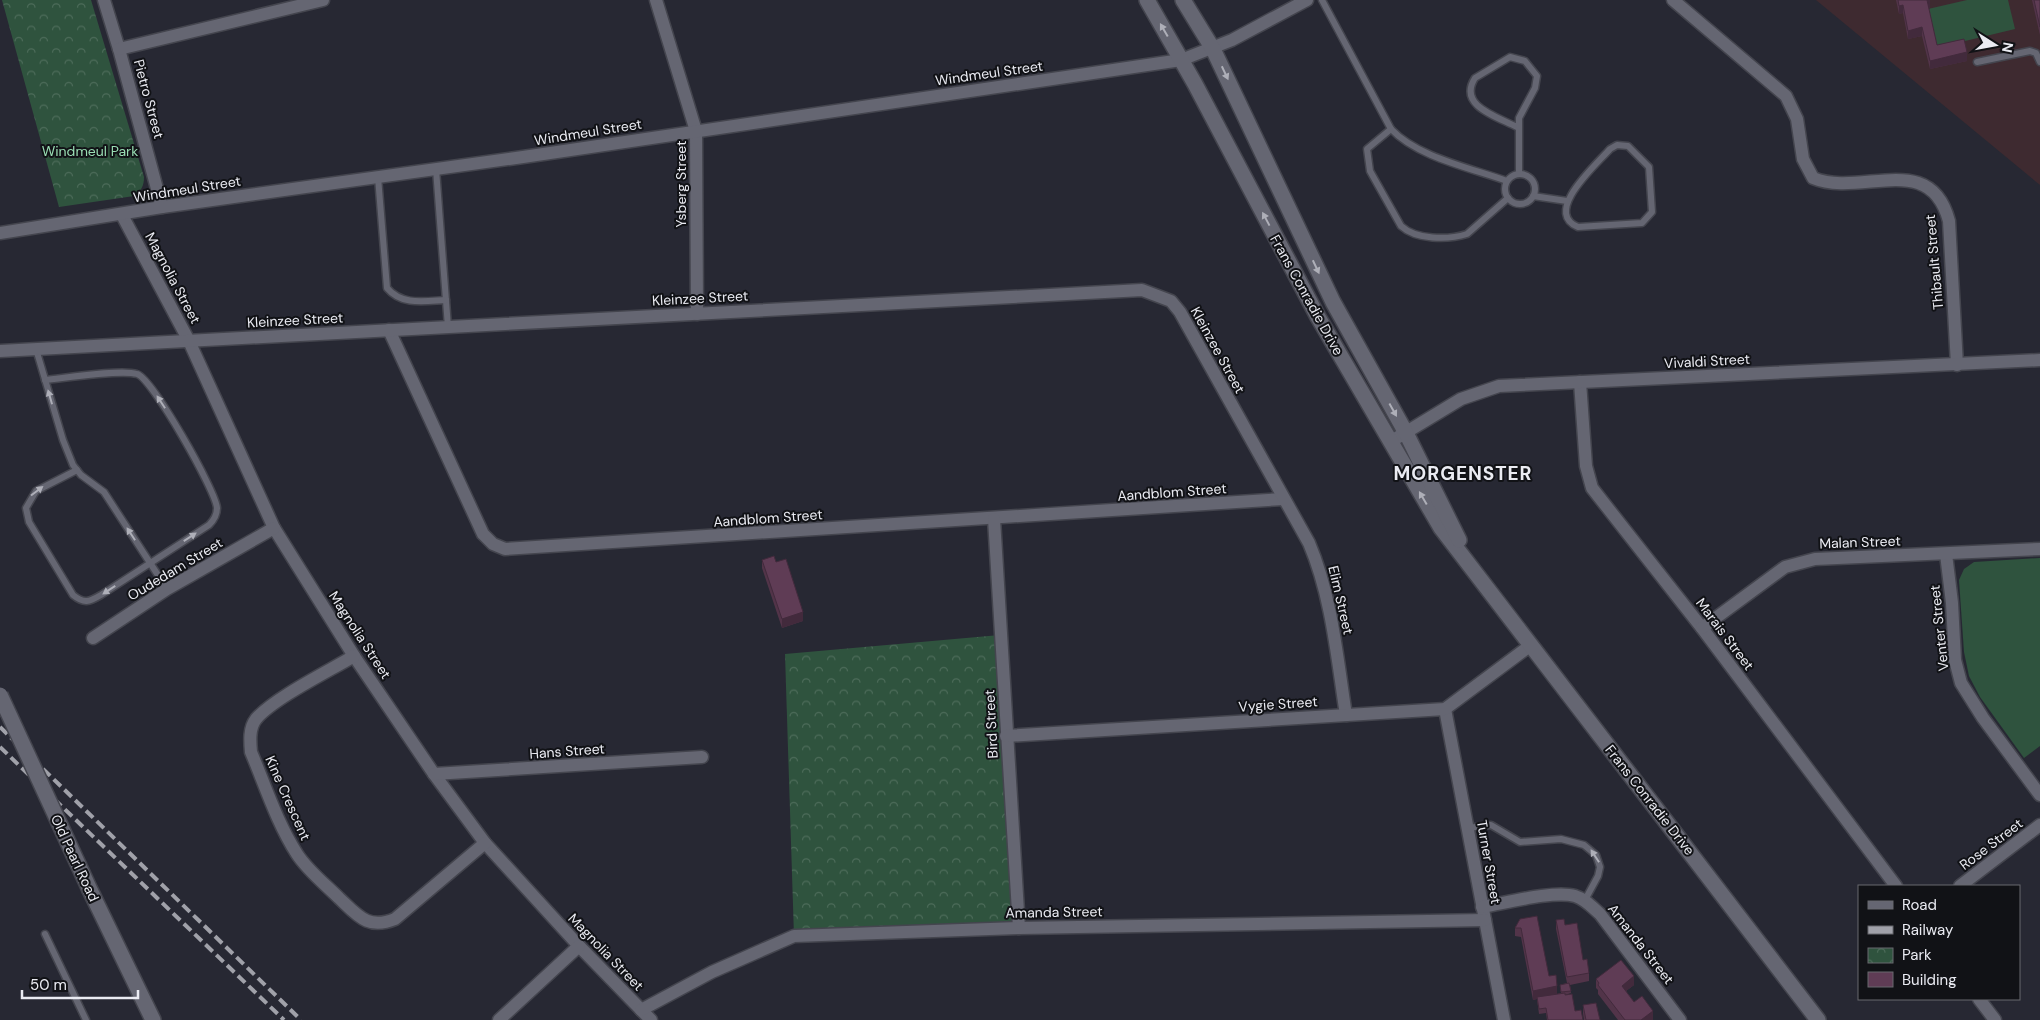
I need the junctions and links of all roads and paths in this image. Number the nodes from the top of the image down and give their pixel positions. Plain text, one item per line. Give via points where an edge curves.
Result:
1 (104, 0) edge
2 (323, 0) edge
3 (656, 0) edge
4 (1147, 0) edge
5 (1183, 0) edge
6 (1307, 0) edge
7 (1322, 0) edge
8 (1673, 0) edge
9 (120, 49) junction
10 (1214, 49) junction
11 (1181, 60) junction
12 (1976, 62) dead end
13 (2040, 62) edge
14 (1517, 127) junction
15 (1391, 129) junction
16 (696, 131) junction
17 (436, 168) junction
18 (1519, 174) junction
19 (378, 176) junction
20 (1507, 181) junction
21 (1533, 196) junction
22 (1508, 198) junction
23 (1566, 201) junction
24 (162, 207) junction
25 (122, 214) junction
26 (0, 233) edge
27 (446, 300) junction
28 (696, 314) junction
29 (448, 327) junction
30 (388, 330) junction
31 (189, 341) junction
32 (36, 349) junction
33 (0, 351) edge
34 (2040, 360) edge
35 (1957, 364) junction
36 (45, 380) junction
37 (1580, 382) junction
38 (1406, 432) junction
39 (1390, 442) junction
40 (76, 470) junction
41 (1284, 499) junction
42 (994, 519) junction
43 (274, 528) junction
44 (2040, 549) edge
45 (1946, 554) junction
46 (150, 564) junction
47 (1481, 581) junction
48 (167, 589) junction
49 (1702, 628) junction
50 (93, 638) dead end
51 (1531, 646) junction
52 (354, 656) junction
53 (0, 695) edge
54 (1445, 709) junction
55 (1346, 715) junction
56 (1006, 736) junction
57 (702, 757) dead end
58 (434, 774) junction
59 (2040, 795) edge
60 (2040, 826) edge
61 (1468, 828) junction
62 (485, 843) junction
63 (1895, 885) edge
64 (1961, 885) edge
65 (1585, 900) junction
66 (1482, 907) junction
67 (1485, 920) junction
68 (1019, 928) junction
69 (45, 934) dead end
70 (579, 946) junction
71 (1981, 1000) edge
72 (641, 1010) junction
73 (86, 1020) edge
74 (152, 1020) edge
75 (499, 1020) edge
76 (651, 1020) edge
77 (1504, 1020) edge
78 (1680, 1020) edge
79 (1818, 1020) edge
80 (1995, 1020) edge

1 - 9 street, Pietro Street
2 - 9 street
3 - 16 street, Ysberg Street
11 -> 4 street, Frans Conradie Drive
5 - 10 street, Frans Conradie Drive
6 - 10 street, Windmeul Street
7 - 15 lane
8 - 35 street, Thibault Street via 1786,96 1797,119 1803,159 1813,178 1831,182 1902,180 1926,186 1936,194 1949,222
9 - 24 street, Pietro Street
10 - 11 street, Windmeul Street
10 -> 38 street, Frans Conradie Drive via 1333,302
11 - 16 street, Windmeul Street
39 -> 11 street, Frans Conradie Drive via 1318,317
12 - 13 lane via 2030,50 2036,53
14 - 14 lane via 1520,112 1535,88 1537,76 1525,61 1510,57 1475,78 1470,95 1479,107
14 - 18 lane
15 - 20 lane via 1411,145
15 - 22 lane via 1367,149 1368,164 1401,226 1407,231 1422,236 1468,234
16 - 17 street, Windmeul Street
16 - 28 street, Ysberg Street
17 - 19 street, Windmeul Street
17 - 27 lane
18 - 20 lane
18 - 21 lane via 1527,175 1533,181
19 - 24 street, Windmeul Street
19 - 27 lane via 387,288 396,297 409,302
20 - 22 lane via 1505,190
21 - 22 lane via 1526,203 1516,204
21 - 23 lane
23 - 23 lane via 1568,220 1578,227 1642,223 1652,212 1649,167 1628,146 1617,145
24 - 25 street, Windmeul Street
25 - 26 street, Windmeul Street
25 - 31 street, Magnolia Street
27 - 29 lane
28 - 29 street, Kleinzee Street
28 - 41 street, Kleinzee Street via 1142,290 1171,301 1180,312
29 - 30 street, Kleinzee Street
30 - 31 street, Kleinzee Street
30 - 42 street, Aandblom Street via 483,534 493,544 506,549
31 - 32 street, Kleinzee Street
31 - 43 street, Magnolia Street
32 - 33 street, Kleinzee Street
32 - 36 lane
34 - 35 street, Vivaldi Street
35 - 37 street, Vivaldi Street
40 -> 36 lane via 63,440
46 -> 36 lane via 209,525 216,514 215,499 168,412 147,381 138,374
37 - 38 street, Vivaldi Street via 1498,386 1482,390 1461,398
37 - 49 street, Marais Street via 1586,466 1592,488
38 - 39 street, Vivaldi Street
38 - 47 street, Frans Conradie Drive
47 -> 39 street, Frans Conradie Drive via 1441,528
46 -> 40 lane via 104,492
46 -> 40 lane via 91,601 82,602 73,595 29,522 26,508 36,491
41 - 42 street, Aandblom Street
41 - 55 street, Elim Street via 1316,559 1335,643
42 - 56 street, Bird Street
43 - 48 street, Oudedam Street
43 - 52 street, Magnolia Street
44 - 45 street, Malan Street
45 - 49 street, Malan Street via 1798,562 1785,566
45 - 59 street, Venter Street via 1955,660 1961,683
46 - 48 lane
47 - 51 street, Frans Conradie Drive
48 - 50 street, Oudedam Street
49 - 63 street, Marais Street
51 - 54 street
51 - 79 street, Frans Conradie Drive
52 - 58 street, Magnolia Street
52 - 62 street, Kine Crescent via 272,705 255,720 249,737 251,752 298,855 312,873 357,915 371,923 382,924 395,919
53 - 74 street, Old Paarl Road, bridge
54 - 55 street, Vygie Street
54 - 61 street, Turner Street
55 - 56 street, Vygie Street
56 - 68 street, Bird Street
57 - 58 street, Hans Street
58 - 62 street, Magnolia Street
60 - 64 street, Rose Street
65 -> 61 lane via 1600,867 1596,855 1584,845 1561,839 1520,842 1491,825
61 - 66 street, Turner Street
62 - 70 street, Magnolia Street
65 - 66 street via 1559,894
65 - 78 street, Amanda Street via 1600,914
66 - 67 street, Turner Street
67 - 68 street, Amanda Street
67 - 77 street, Turner Street
68 - 72 street, Amanda Street via 794,936 712,972
69 - 73 lane
70 - 72 street, Magnolia Street
70 - 75 street
71 - 80 street
72 - 76 street, Magnolia Street

